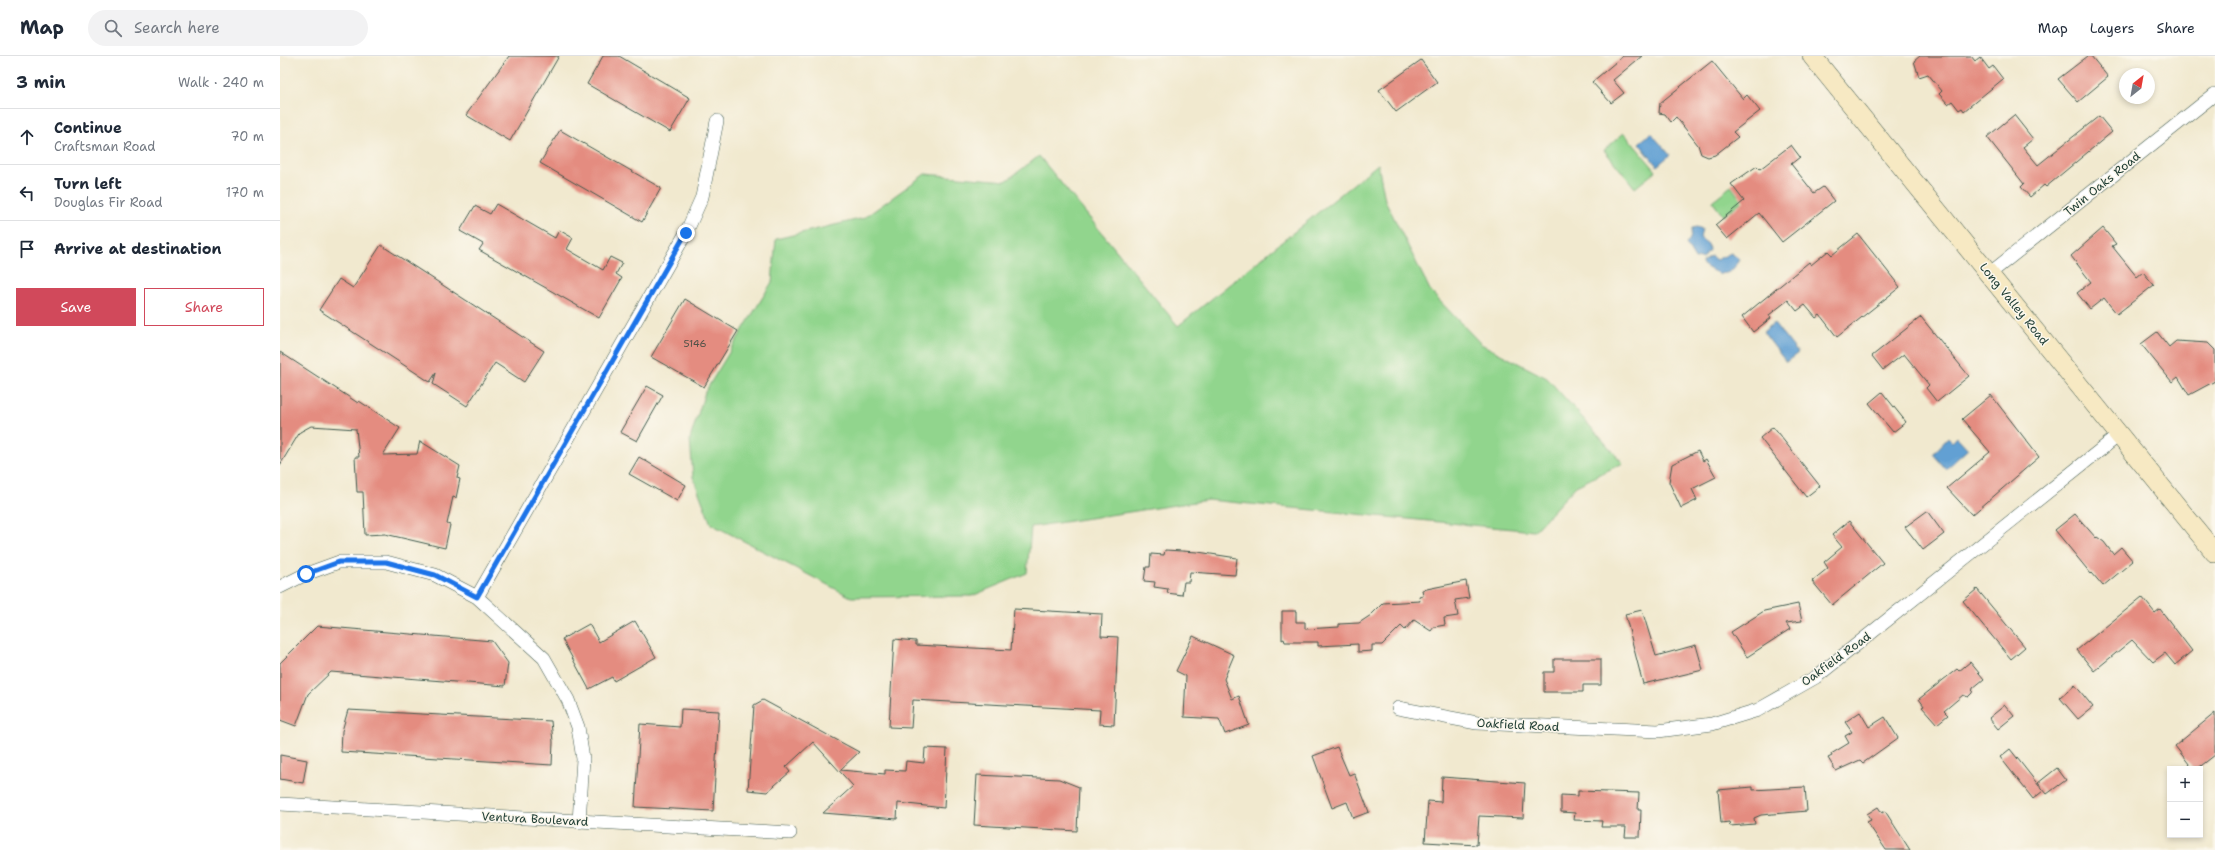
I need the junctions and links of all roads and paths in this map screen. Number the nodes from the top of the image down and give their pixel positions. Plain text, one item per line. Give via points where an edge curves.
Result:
1 (1812, 56) edge
2 (2215, 94) edge
3 (717, 121) dead end
4 (1989, 274) junction
5 (2119, 435) junction
6 (2215, 553) edge
7 (280, 587) edge
8 (477, 597) junction
9 (1398, 708) dead end
10 (280, 804) edge
11 (579, 822) junction
12 (790, 833) dead end

1 - 4 street, Long Valley Road
2 - 4 street, Twin Oaks Road
3 - 8 street via 702,197 686,233
4 - 5 street, Long Valley Road
5 - 6 street, Long Valley Road
5 - 9 street, Oakfield Road via 1816,677 1758,710 1712,724 1658,731 1476,723
7 - 8 street via 339,562 386,562 435,575
8 - 11 street via 544,658 568,700 578,727 583,759
10 - 11 street, Ventura Boulevard
11 - 12 street, Ventura Boulevard

